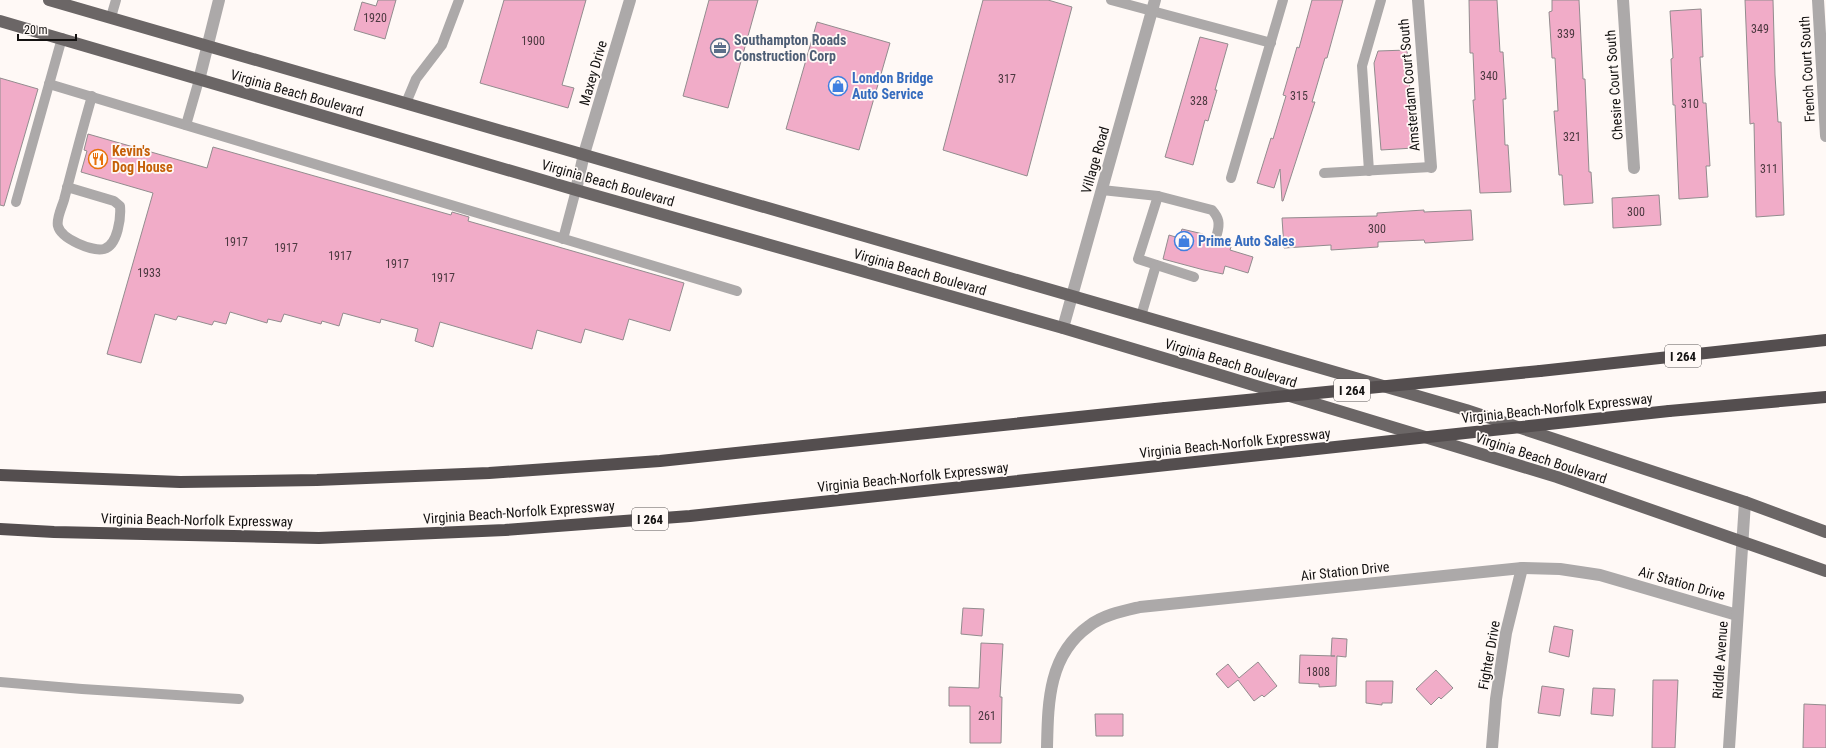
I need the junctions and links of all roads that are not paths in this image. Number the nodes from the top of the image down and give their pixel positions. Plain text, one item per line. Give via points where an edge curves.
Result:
1 (49, 0) edge
2 (116, 0) edge
3 (219, 0) edge
4 (459, 0) edge
5 (630, 0) edge
6 (1111, 0) edge
7 (1283, 0) edge
8 (1380, 0) edge
9 (1418, 0) edge
10 (1623, 0) edge
11 (1818, 0) edge
12 (1153, 6) edge
13 (111, 17) junction
14 (0, 21) edge
15 (62, 38) junction
16 (1271, 42) junction
17 (207, 46) junction
18 (199, 80) junction
19 (49, 84) junction
20 (92, 96) junction
21 (406, 103) junction
22 (186, 125) junction
23 (1826, 136) edge
24 (584, 154) junction
25 (1431, 167) joint
26 (1634, 168) dead end
27 (1369, 171) junction
28 (1324, 173) dead end
29 (1231, 178) dead end
30 (67, 187) junction
31 (576, 190) junction
32 (1102, 190) junction
33 (1158, 196) junction
34 (16, 202) dead end
35 (1217, 234) dead end
36 (563, 239) junction
37 (1156, 265) junction
38 (1194, 277) dead end
39 (737, 291) dead end
40 (1072, 296) junction
41 (1141, 316) junction
42 (1063, 328) junction
43 (1826, 340) edge
44 (1826, 397) edge
45 (0, 475) edge
46 (1745, 502) junction
47 (0, 529) edge
48 (1826, 532) edge
49 (1742, 541) junction
50 (1522, 568) junction
51 (1826, 571) edge
52 (1737, 615) junction
53 (0, 682) edge
54 (239, 699) dead end
55 (1047, 748) edge
56 (1492, 748) edge
57 (1729, 748) edge

1 - 13 main road, Virginia Beach Boulevard
2 - 13 lane
3 - 17 street
4 - 21 lane via 442,45 416,79
5 - 24 street, Maxey Drive
6 - 12 lane
7 - 16 lane
8 - 27 lane via 1362,66
9 - 25 street, Amsterdam Court South
10 - 26 street, Chesire Court South
11 - 23 street, French Court South
12 - 16 lane
12 - 32 street, Village Road
13 - 17 main road, Virginia Beach Boulevard
14 - 15 main road, Virginia Beach Boulevard
15 - 18 main road, Virginia Beach Boulevard
15 - 19 lane
16 - 29 lane
17 - 18 street
17 - 21 main road, Virginia Beach Boulevard
18 - 22 lane
18 - 31 main road, Virginia Beach Boulevard
19 - 20 lane
19 - 34 lane
20 - 22 lane
20 - 30 lane
21 - 24 main road, Virginia Beach Boulevard
22 - 36 lane
24 - 31 street, Maxey Drive
24 - 40 main road, Virginia Beach Boulevard
25 - 27 lane
27 - 28 lane
30 - 30 lane via 57,225 62,234 71,241 98,249 110,246 114,241 120,206 114,201
31 - 36 lane
31 - 42 main road, Virginia Beach Boulevard
32 - 33 lane
32 - 40 street, Village Road
33 - 35 lane via 1212,210 1218,216
33 - 37 lane via 1138,260
36 - 39 lane
37 - 38 lane
37 - 41 lane
40 - 41 main road, Virginia Beach Boulevard
40 - 42 street, Village Road
41 - 46 main road, Virginia Beach Boulevard via 1466,410
42 - 49 main road, Virginia Beach Boulevard via 1557,477
43 - 45 highway, I 264, bridge via 660,461 489,473 317,480 180,482
44 - 47 highway, Virginia Beach-Norfolk Expressway / I 264, bridge via 1669,411 690,516 504,530 319,538
46 - 48 main road, Virginia Beach Boulevard
46 - 49 street, Riddle Avenue
49 - 51 main road, Virginia Beach Boulevard
49 - 52 street, Riddle Avenue
50 - 52 street, Air Station Drive via 1560,569 1600,575
50 - 55 street, Air Station Drive via 1140,607 1114,614 1089,625 1071,642 1060,659 1048,702
50 - 56 street, Fighter Drive via 1506,633 1496,698
52 - 57 street, Riddle Avenue
53 - 54 lane

